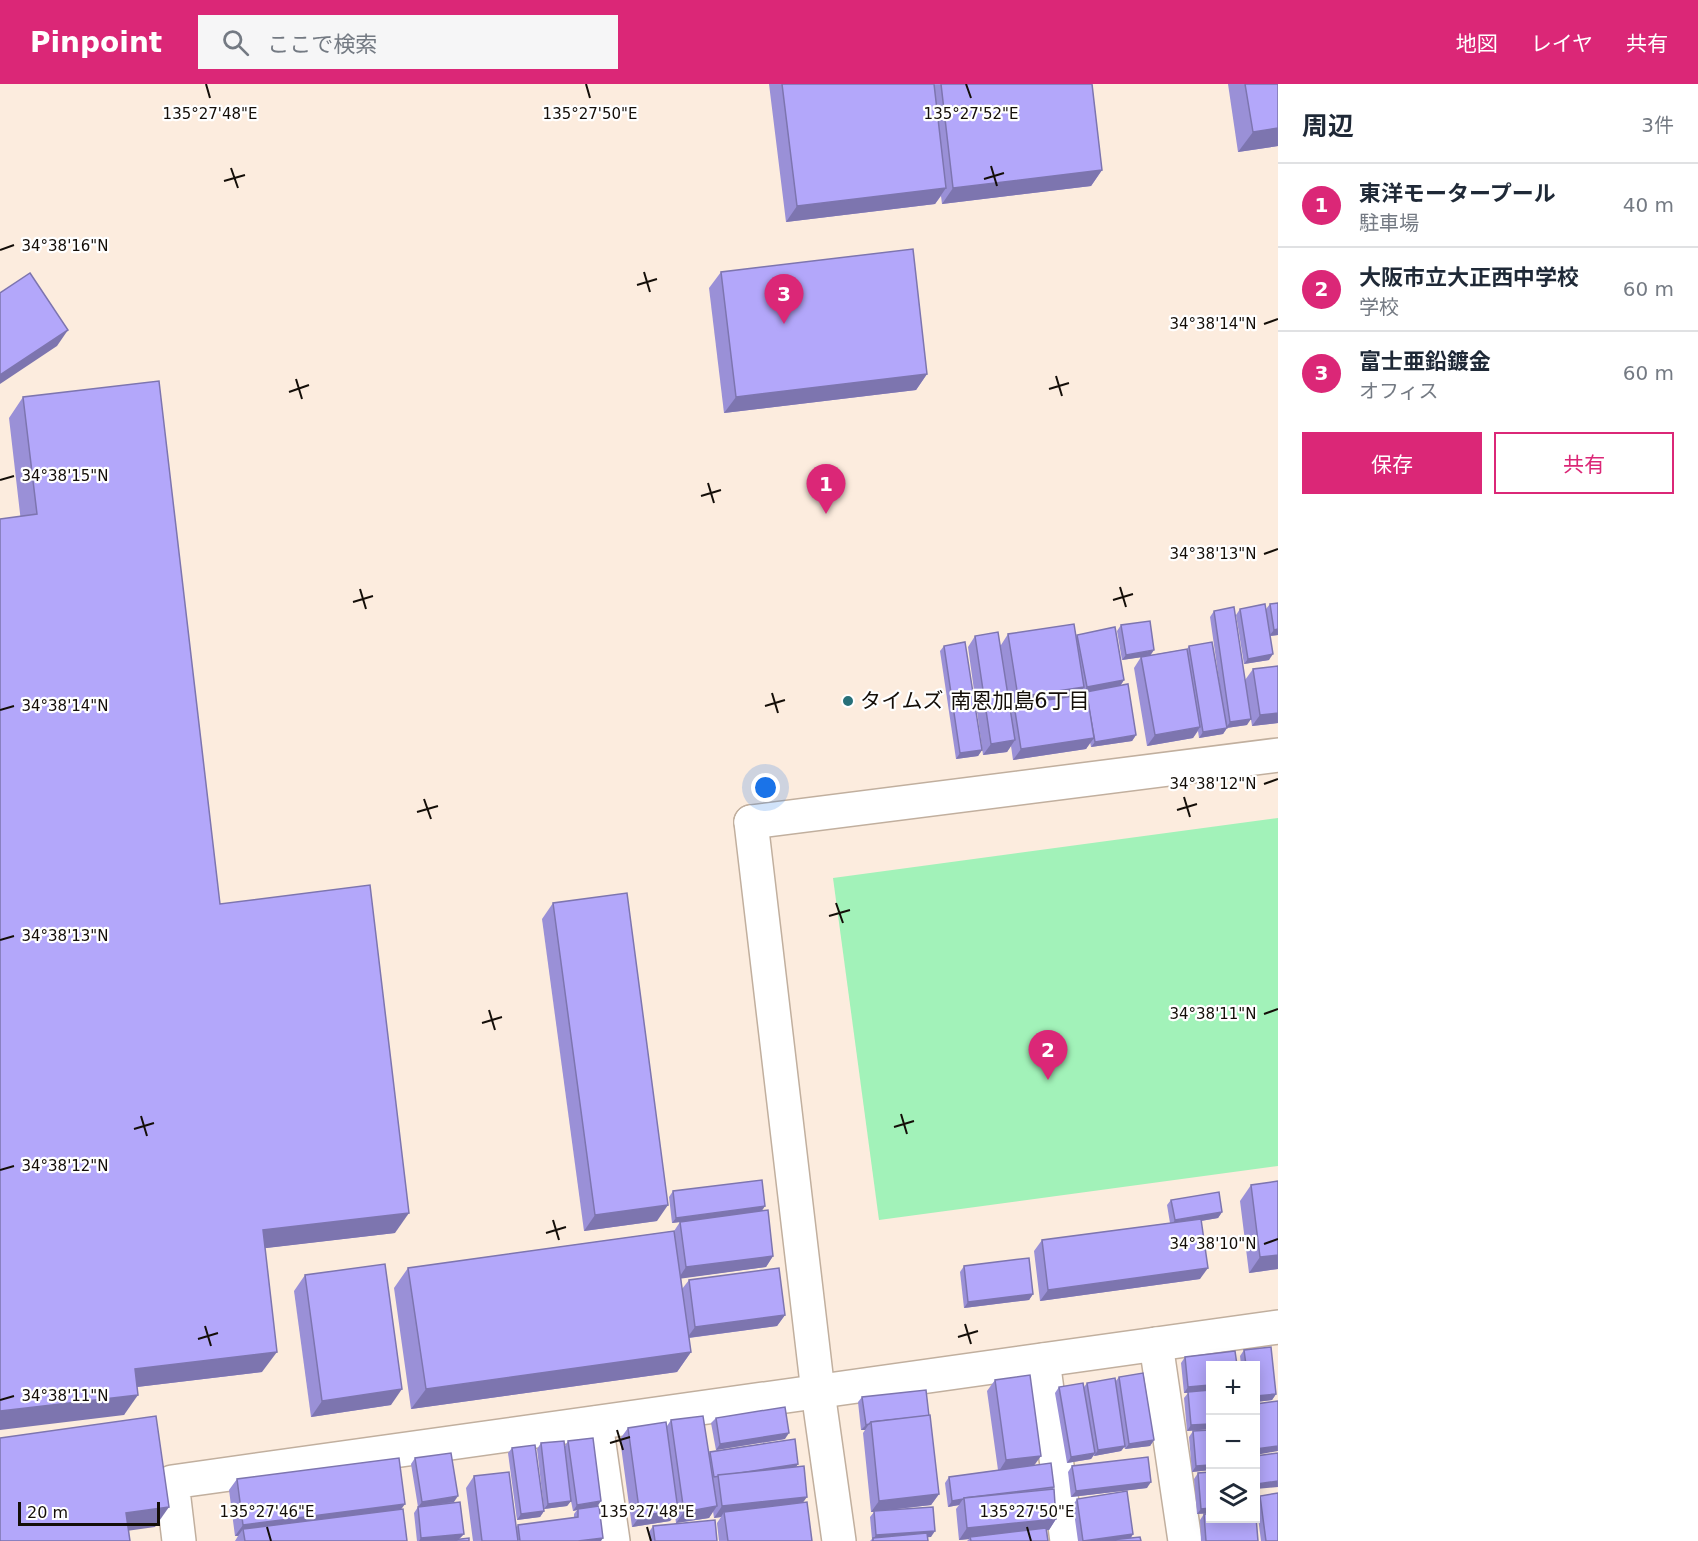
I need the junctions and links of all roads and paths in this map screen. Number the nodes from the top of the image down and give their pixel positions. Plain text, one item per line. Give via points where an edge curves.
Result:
1 (1278, 755) edge
2 (1278, 1327) edge
3 (1156, 1344) junction
4 (1043, 1360) junction
5 (818, 1392) junction
6 (596, 1423) junction
7 (179, 1541) edge
8 (613, 1541) edge
9 (839, 1541) edge
10 (1067, 1541) edge
11 (1185, 1541) edge

1 - 5 street via 751,822
2 - 3 street
3 - 4 street
3 - 11 street
4 - 5 street
4 - 10 street
5 - 6 street
5 - 9 street
6 - 7 street via 172,1482
6 - 8 street

